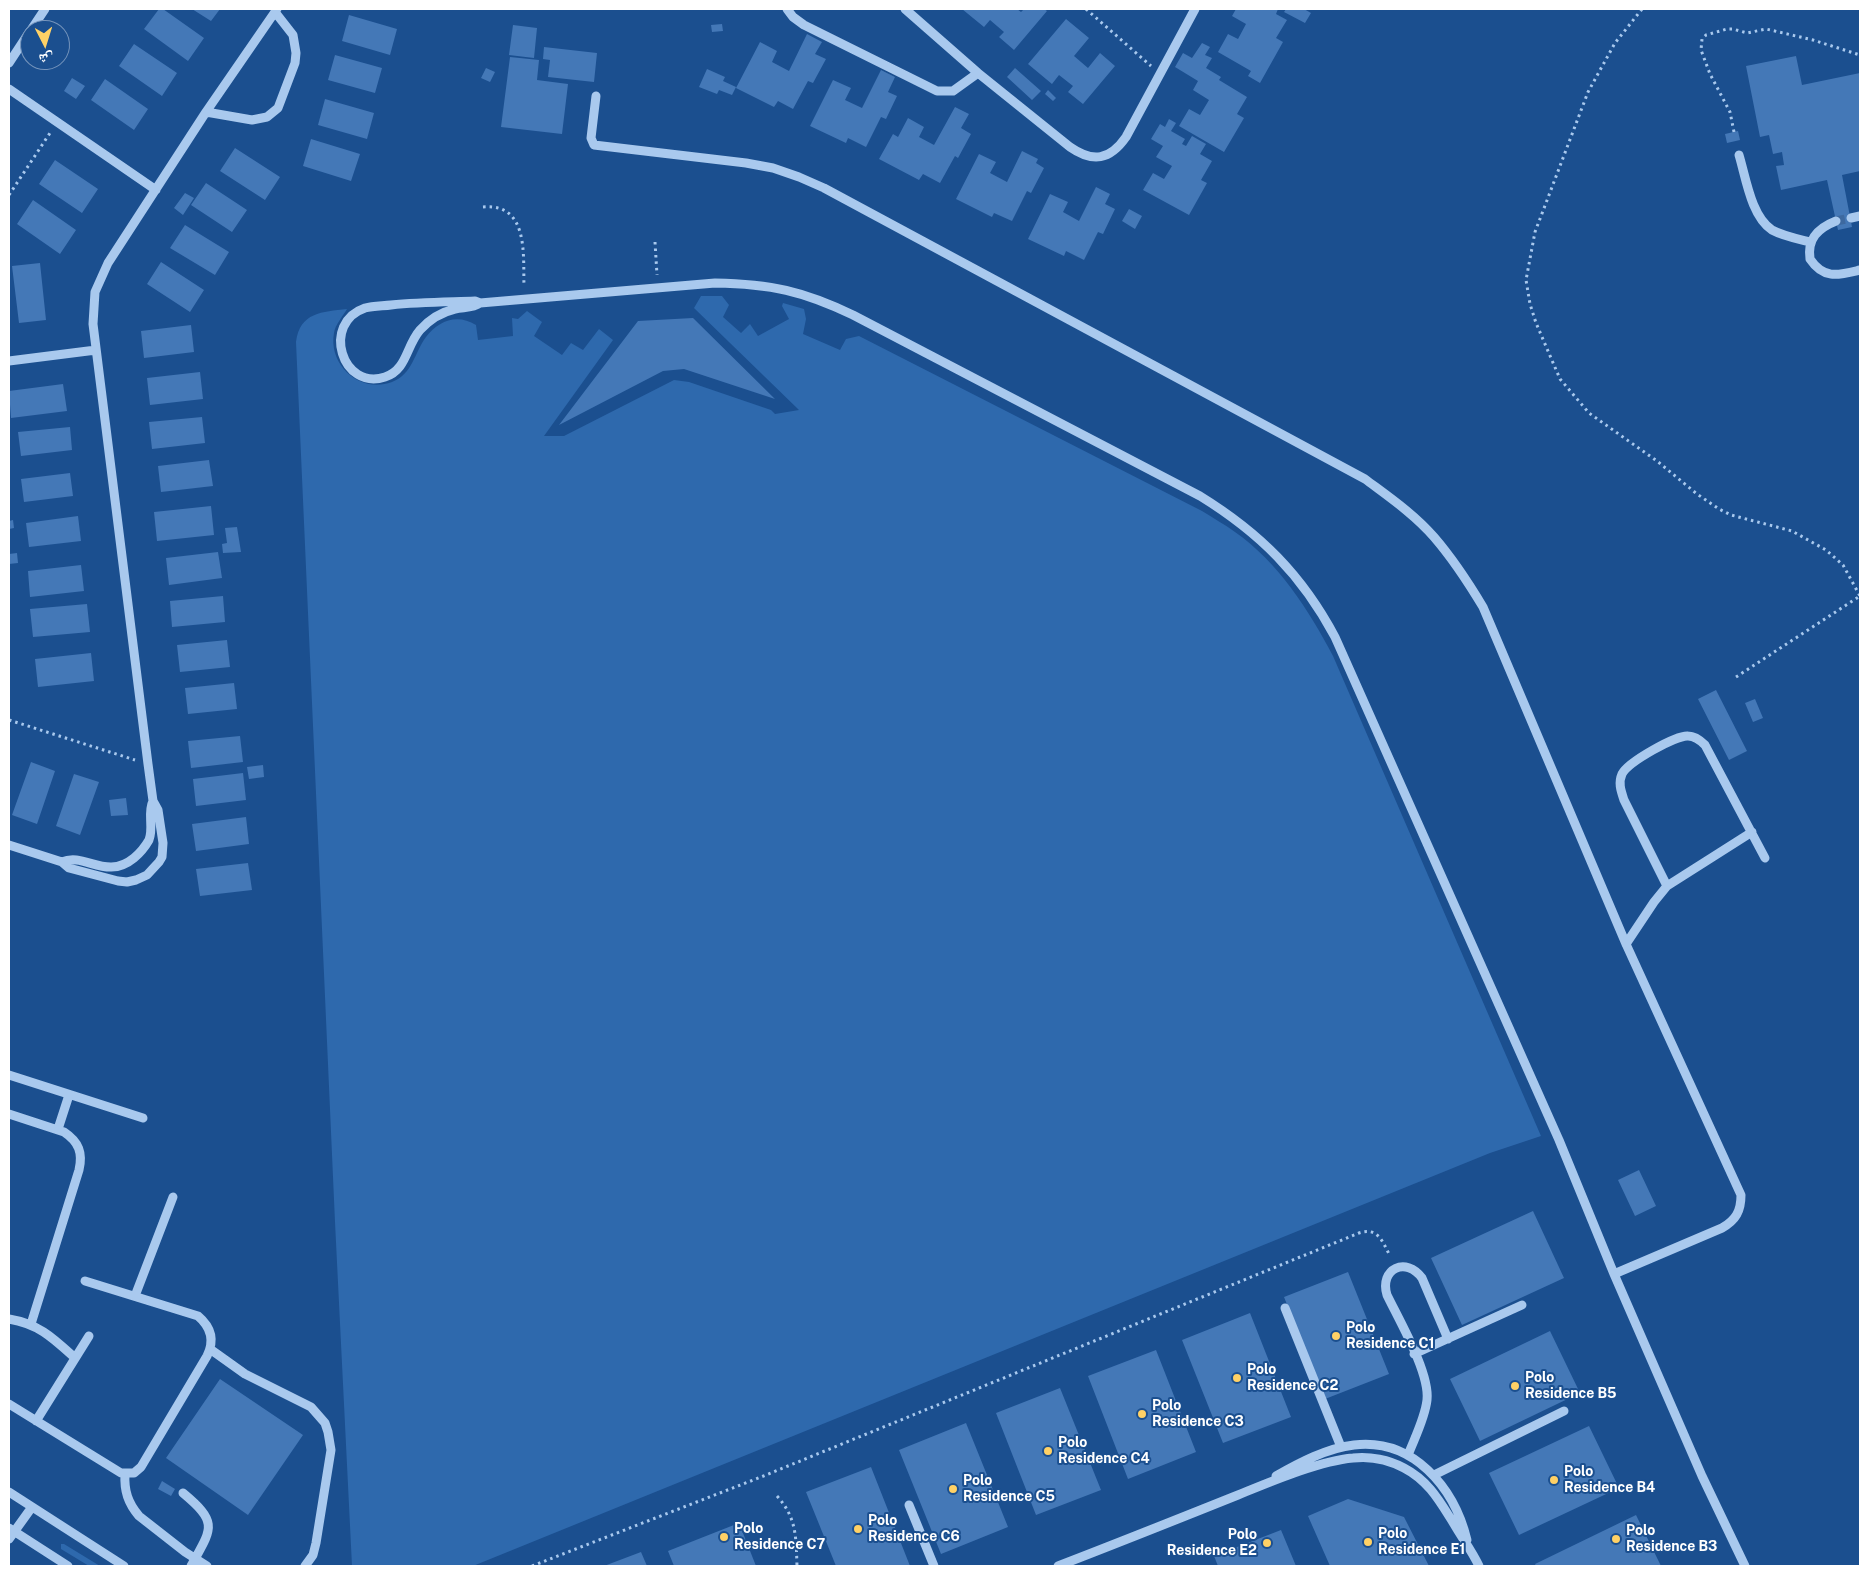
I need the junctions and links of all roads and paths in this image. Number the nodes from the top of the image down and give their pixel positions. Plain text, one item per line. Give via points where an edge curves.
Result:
1 (45, 9) edge
2 (787, 9) edge
3 (905, 9) edge
4 (1086, 9) edge
5 (1195, 9) edge
6 (1642, 9) edge
7 (276, 10) edge
8 (38, 20) edge
9 (20, 46) edge
10 (1860, 54) edge
11 (9, 63) edge
12 (978, 73) junction
13 (1161, 75) junction
14 (9, 89) edge
15 (596, 96) dead end
16 (206, 112) junction
17 (57, 123) junction
18 (1734, 132) dead end
19 (1739, 155) dead end
20 (156, 190) junction
21 (9, 195) edge
22 (483, 207) dead end
23 (1836, 221) tunnel mouth
24 (654, 242) dead end
25 (1810, 242) junction
26 (1860, 270) edge
27 (658, 288) junction
28 (525, 299) junction
29 (480, 302) junction
30 (96, 350) junction
31 (9, 361) edge
32 (1860, 596) edge
33 (1736, 677) dead end
34 (9, 720) edge
35 (148, 764) junction
36 (153, 801) junction
37 (1752, 832) junction
38 (9, 845) edge
39 (1765, 858) dead end
40 (62, 862) junction
41 (1667, 886) junction
42 (1626, 944) junction
43 (9, 1075) edge
44 (69, 1095) junction
45 (9, 1114) edge
46 (143, 1118) dead end
47 (58, 1130) junction
48 (173, 1197) dead end
49 (1389, 1254) dead end
50 (1614, 1274) junction
51 (86, 1280) dead end
52 (135, 1296) junction
53 (1522, 1305) dead end
54 (1285, 1308) dead end
55 (9, 1319) edge
56 (31, 1324) junction
57 (89, 1336) dead end
58 (1448, 1339) junction
59 (210, 1349) junction
60 (1414, 1354) junction
61 (75, 1358) junction
62 (9, 1404) edge
63 (1564, 1411) dead end
64 (36, 1421) junction
65 (1341, 1447) junction
66 (1408, 1455) junction
67 (125, 1474) junction
68 (1434, 1475) junction
69 (1259, 1487) junction
70 (9, 1492) edge
71 (183, 1493) dead end
72 (777, 1496) dead end
73 (909, 1505) dead end
74 (32, 1507) junction
75 (11, 1533) edge
76 (1469, 1546) junction
77 (193, 1563) edge
78 (68, 1566) edge
79 (124, 1566) edge
80 (207, 1566) edge
81 (305, 1566) edge
82 (532, 1566) edge
83 (797, 1566) edge
84 (934, 1566) edge
85 (1058, 1566) edge
86 (1479, 1566) edge
87 (1745, 1566) edge

1 - 8 street
2 - 12 street via 804,25 938,91 953,91
3 - 12 street
4 - 13 path
5 - 13 street
6 - 32 path via 1615,43 1588,92 1535,232 1526,280 1536,323 1560,379 1589,413 1657,460 1719,509 1792,531 1826,550 1843,565
7 - 16 street
7 - 16 street via 293,36 296,53 278,108 268,117 252,120
9 - 11 street
10 - 18 path via 1766,29 1747,33 1727,29 1706,35 1701,50 1730,112
12 - 13 street via 1070,147 1081,155 1094,158 1118,148
14 - 17 street
15 - 42 street via 591,138 594,145 773,168 799,177 1365,479 1400,505 1432,535 1460,570 1483,607
16 - 20 street
17 - 20 street
17 - 21 path
19 - 25 street via 1757,214 1764,224 1774,231
20 - 30 street via 101,277 93,308
22 - 28 path via 504,210 520,228
23 - 25 street via 1820,230
24 - 27 path
25 - 26 street via 1810,259 1821,271 1837,275
27 - 28 street
27 - 50 street via 715,283 751,284 786,289 821,300 1200,496 1224,511 1290,568 1335,637 1559,1140
28 - 29 street
29 - 29 street via 419,302 365,308 349,319 344,327 340,347 343,357 359,374 372,378 386,377 400,368 413,340 428,322 447,312
30 - 31 street
30 - 35 street
32 - 33 path
34 - 35 path
35 - 36 street
36 - 40 street via 150,809 151,834 130,861 109,868 74,860
36 - 40 street via 158,810 163,850 159,862 147,875 118,882 69,868
37 - 39 street
37 - 41 street
37 - 41 street via 1700,740 1682,736 1634,761 1623,773 1620,788
38 - 40 street
41 - 42 street
42 - 50 street via 1741,1195 1741,1205 1738,1215 1722,1228
43 - 44 street
44 - 46 street
44 - 47 street
45 - 47 street
47 - 56 street via 72,1137 81,1162
48 - 52 street
49 - 82 path via 1377,1234 1359,1233
50 - 87 street
51 - 52 street
52 - 59 street via 198,1316 209,1328
53 - 58 street
54 - 65 street
55 - 56 street
56 - 61 street
57 - 61 street
58 - 60 street
58 - 60 street via 1422,1278 1411,1268 1396,1268 1390,1273 1385,1287
59 - 67 street via 141,1467 134,1473
59 - 81 street via 245,1374 311,1406 325,1423 331,1450 316,1543
60 - 66 street via 1424,1378 1427,1400
61 - 64 street
62 - 64 street
63 - 68 street
64 - 67 street
65 - 66 street via 1368,1444
65 - 69 street via 1293,1467
66 - 68 street
67 - 77 street via 126,1492 133,1509
68 - 76 street via 1457,1511
69 - 76 street via 1342,1459 1380,1460 1404,1468 1426,1483
69 - 85 street
70 - 74 street
71 - 77 street via 200,1507 208,1521 207,1536
72 - 83 path via 793,1522
73 - 84 street
74 - 75 street
74 - 79 street
75 - 78 street
76 - 86 street
77 - 80 street

